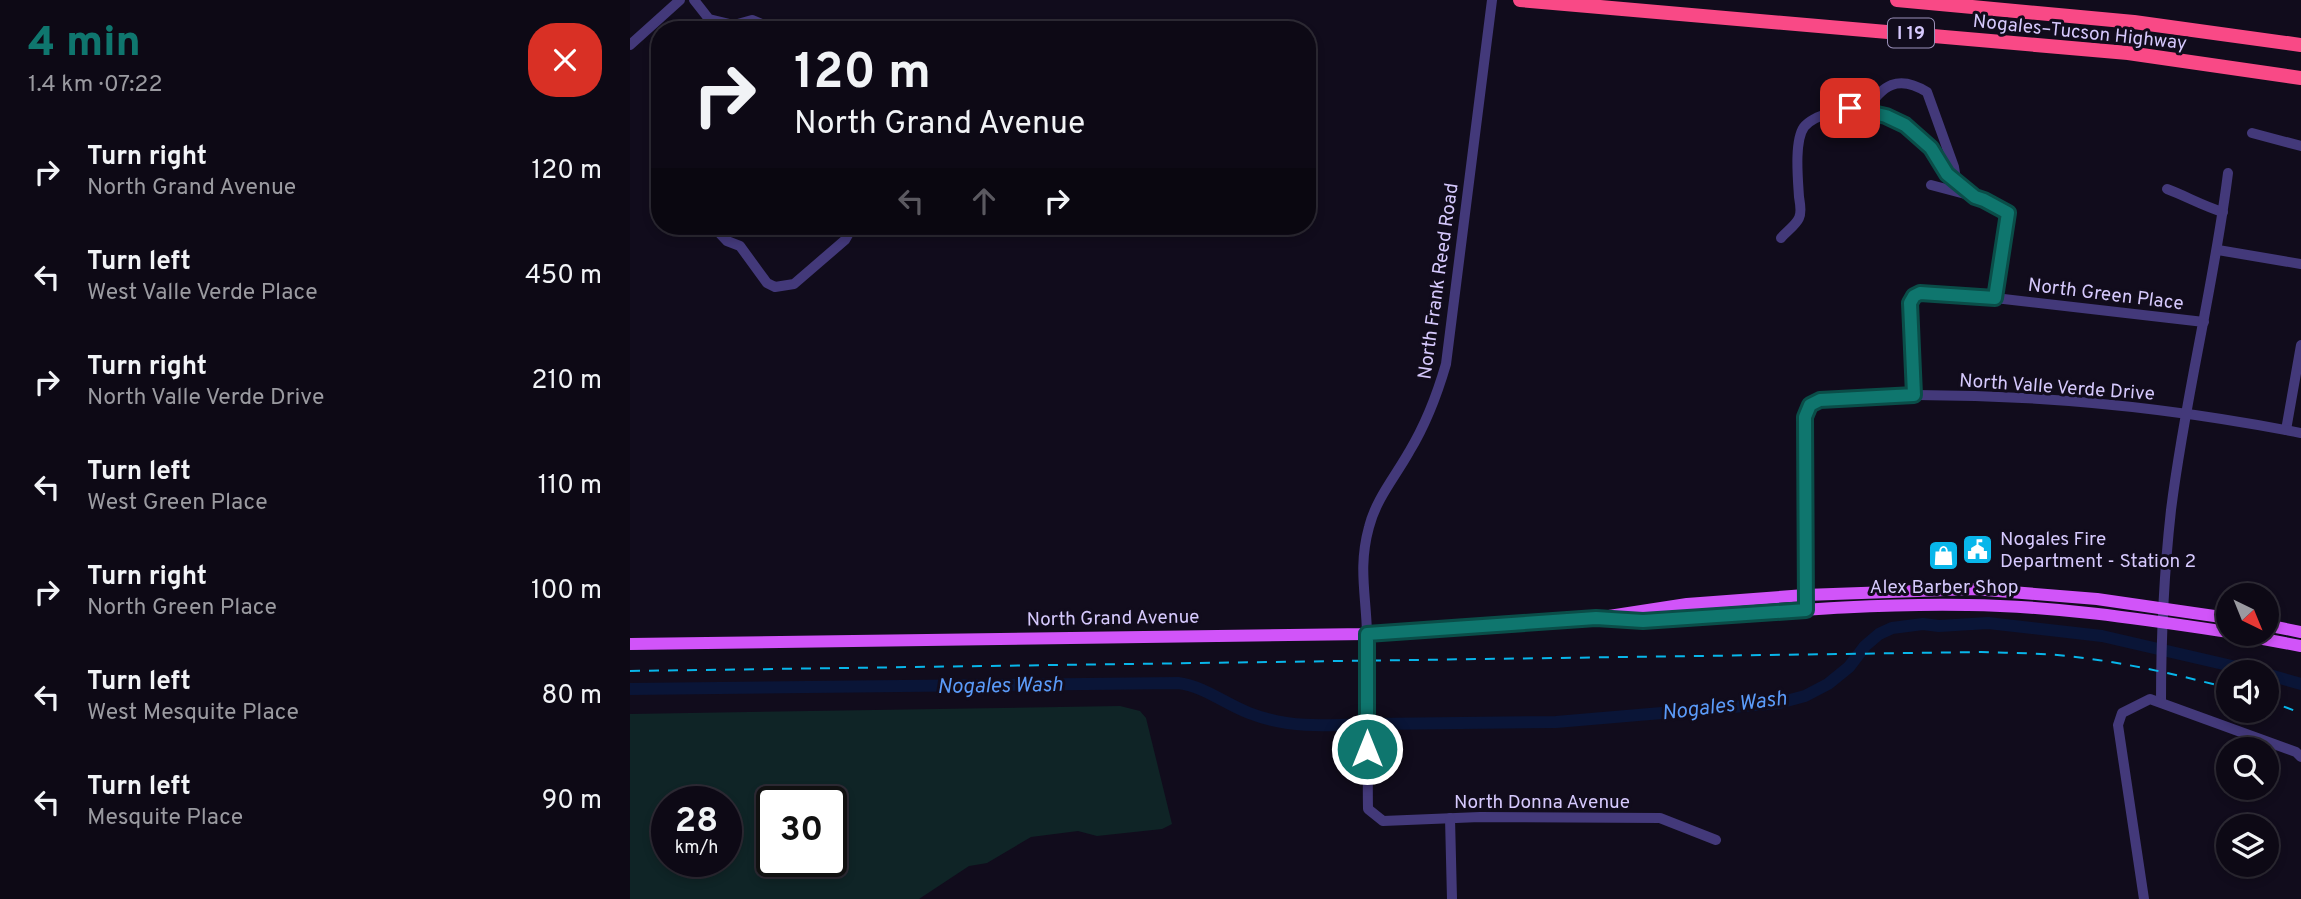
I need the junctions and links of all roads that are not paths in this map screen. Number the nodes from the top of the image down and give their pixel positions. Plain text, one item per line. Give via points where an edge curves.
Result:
1 (680, 0) edge
2 (694, 0) edge
3 (1492, 0) edge
4 (1520, 0) edge
5 (1897, 0) edge
6 (657, 21) edge
7 (717, 21) edge
8 (651, 26) edge
9 (630, 45) edge
10 (2301, 45) edge
11 (2301, 78) edge
12 (1866, 111) junction
13 (2252, 133) dead end
14 (2301, 146) edge
15 (2228, 173) dead end
16 (1956, 179) junction
17 (1931, 185) dead end
18 (2166, 189) dead end
19 (1979, 198) junction
20 (2223, 212) junction
21 (721, 235) edge
22 (849, 235) edge
23 (1781, 237) dead end
24 (2218, 250) junction
25 (2301, 264) edge
26 (1995, 298) junction
27 (2204, 322) junction
28 (2301, 345) edge
29 (1914, 395) junction
30 (2186, 414) junction
31 (2286, 430) junction
32 (2301, 433) edge
33 (1805, 595) junction
34 (2165, 607) junction
35 (1806, 610) junction
36 (2216, 616) edge
37 (1596, 618) junction
38 (2164, 622) junction
39 (2279, 628) edge
40 (2216, 630) edge
41 (2301, 632) edge
42 (1367, 634) junction
43 (2279, 642) edge
44 (630, 644) edge
45 (2301, 646) edge
46 (2161, 702) junction
47 (2301, 757) edge
48 (1368, 809) joint
49 (1450, 818) junction
50 (1716, 840) dead end
51 (1452, 899) edge
52 (2144, 899) edge

1 - 6 street
2 - 7 street via 709,19
3 - 42 street, North Frank Reed Road via 1446,364 1424,426 1370,524 1362,579
4 - 11 highway, Nogales–Tucson Highway / I 19 via 2128,53
5 - 10 highway, Nogales–Tucson Highway / I 19 via 2134,22
8 - 9 street
12 - 16 street via 1916,132 1947,174
12 - 16 street via 1884,87 1894,84 1927,92
12 - 23 street via 1840,110 1814,119 1803,129 1797,173 1801,214
13 - 14 street
15 - 20 street
16 - 19 street
17 - 19 street
18 - 20 street
19 - 26 street via 2008,213
20 - 24 street
21 - 22 street via 740,246 775,287 794,284
24 - 25 street
24 - 27 street
26 - 27 street, North Green Place
26 - 29 street, North Green Place via 1914,296 1910,303
27 - 30 street
28 - 31 street
29 - 30 street, North Valle Verde Drive via 2105,403
29 - 33 street, North Valle Verde Drive via 1820,400 1810,405 1805,417
30 - 31 street, North Valle Verde Drive
30 - 34 street via 2171,510
31 - 32 street, North Valle Verde Drive
33 - 34 main road, North Grand Avenue via 1974,589
33 - 35 street
33 - 37 main road, North Grand Avenue via 1687,604
34 - 36 main road, North Grand Avenue
34 - 38 street
35 - 37 main road, North Grand Avenue via 1643,621
35 - 38 main road, North Grand Avenue via 1970,605 2091,611
37 - 42 main road, North Grand Avenue
38 - 40 main road, North Grand Avenue
38 - 46 street
39 - 41 main road
42 - 44 main road, North Grand Avenue
42 - 48 street, North Frank Reed Road
43 - 45 main road
46 - 47 street
46 - 52 street via 2150,699 2122,713 2118,725
48 - 49 street, North Donna Avenue via 1383,821
49 - 50 street, North Donna Avenue via 1660,818
49 - 51 street

